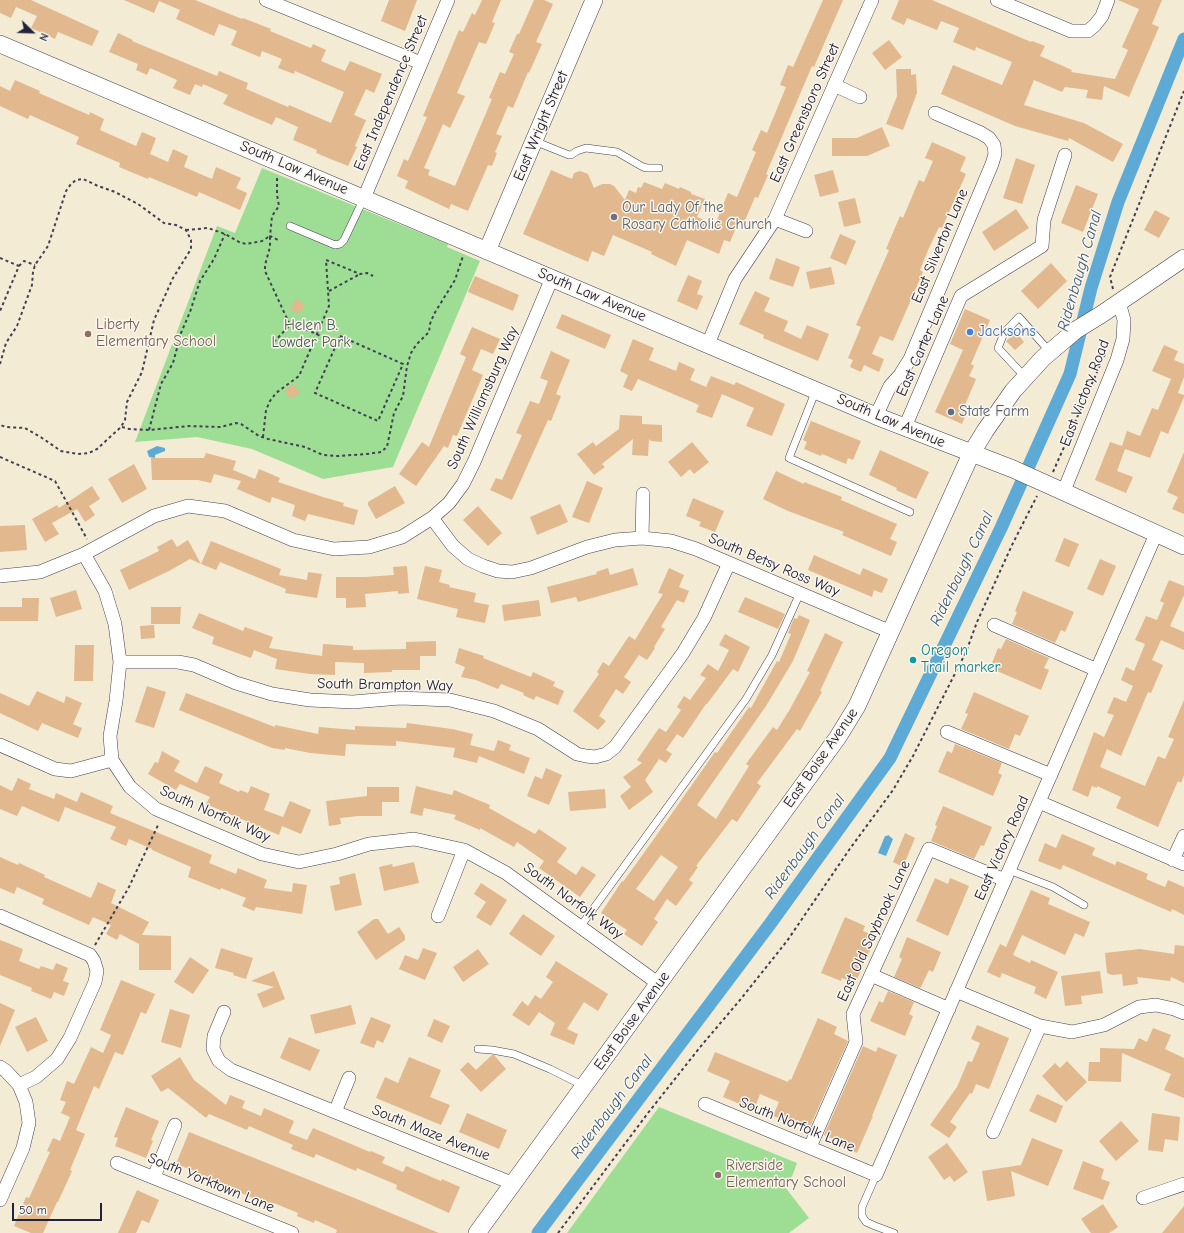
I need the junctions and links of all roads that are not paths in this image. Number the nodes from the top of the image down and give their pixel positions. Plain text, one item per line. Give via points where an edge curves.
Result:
1 (266, 0) edge
2 (448, 0) edge
3 (594, 0) edge
4 (872, 0) edge
5 (997, 0) edge
6 (1108, 0) edge
7 (0, 44) edge
8 (421, 63) junction
9 (834, 85) junction
10 (860, 97) dead end
11 (935, 113) dead end
12 (534, 141) junction
13 (1065, 155) dead end
14 (659, 168) dead end
15 (364, 198) junction
16 (775, 219) junction
17 (290, 226) dead end
18 (806, 231) dead end
19 (487, 251) junction
20 (1184, 258) edge
21 (552, 278) junction
22 (1110, 308) junction
23 (708, 344) junction
24 (1050, 353) junction
25 (1026, 378) junction
26 (816, 390) junction
27 (876, 416) junction
28 (905, 427) junction
29 (971, 454) junction
30 (1063, 493) junction
31 (643, 494) dead end
32 (910, 512) dead end
33 (432, 518) junction
34 (1156, 534) junction
35 (642, 538) junction
36 (1184, 546) edge
37 (84, 554) junction
38 (729, 564) junction
39 (0, 576) edge
40 (800, 593) junction
41 (994, 625) dead end
42 (891, 632) junction
43 (120, 662) junction
44 (1096, 670) junction
45 (947, 732) dead end
46 (0, 746) edge
47 (112, 760) junction
48 (1051, 775) junction
49 (1039, 802) junction
50 (1184, 836) edge
51 (464, 850) junction
52 (1179, 862) edge
53 (1007, 875) junction
54 (1084, 905) dead end
55 (0, 916) edge
56 (438, 916) dead end
57 (580, 927) junction
58 (871, 975) junction
59 (659, 984) junction
60 (956, 991) junction
61 (949, 1009) junction
62 (224, 1012) dead end
63 (1184, 1013) edge
64 (1040, 1026) junction
65 (478, 1049) dead end
66 (0, 1067) edge
67 (349, 1078) dead end
68 (19, 1085) junction
69 (584, 1086) junction
70 (705, 1104) dead end
71 (335, 1112) junction
72 (175, 1125) dead end
73 (993, 1132) dead end
74 (810, 1147) junction
75 (117, 1162) dead end
76 (876, 1175) junction
77 (154, 1177) junction
78 (514, 1184) junction
79 (1184, 1184) edge
80 (1143, 1198) dead end
81 (0, 1200) edge
82 (292, 1233) edge
83 (477, 1233) edge
84 (894, 1233) edge

1 - 8 street
2 - 8 street, East Independence Street
3 - 12 street, East Wright Street
4 - 9 street, East Greensboro Street
5 - 6 street via 1071,31 1088,31 1102,16
7 - 15 street, South Law Avenue
8 - 15 street, East Independence Street
9 - 10 street
9 - 16 street, East Greensboro Street
11 - 27 street, East Silverton Lane via 989,138 994,145 995,154 910,359 890,386
12 - 14 lane via 569,155 586,148 617,152 643,167
12 - 19 street, East Wright Street
13 - 28 street, East Carter Lane via 1044,220 1042,246 961,296
15 - 17 lane via 340,244 335,245
15 - 19 street, South Law Avenue
16 - 18 street
16 - 23 street, East Greensboro Street via 735,279
19 - 21 street, South Law Avenue
20 - 22 street, East Boise Avenue
21 - 23 street, South Law Avenue
21 - 33 street, South Williamsburg Way via 472,467 449,503
22 - 24 street, East Boise Avenue via 1076,330
22 - 30 street, East Victory Road via 1124,320 1123,339
23 - 26 street, South Law Avenue
24 - 25 street, East Boise Avenue
24 - 25 lane via 1019,317 1004,333 998,348
25 - 29 street, East Boise Avenue via 1013,391
26 - 27 street, South Law Avenue
26 - 32 lane via 789,458
27 - 28 street, South Law Avenue
28 - 29 street, South Law Avenue
29 - 30 street, South Law Avenue
29 - 42 street, East Boise Avenue
30 - 34 street, South Law Avenue
31 - 35 street
33 - 35 street, South Betsy Ross Way via 468,559 498,571 512,572 531,568 587,547 615,540
33 - 37 street, South Williamsburg Way via 402,537 369,547 334,549 294,540 225,512 188,506 154,516
34 - 36 street, South Law Avenue
34 - 44 street, East Victory Road
35 - 38 street, South Betsy Ross Way via 671,541
37 - 39 street, South Williamsburg Way via 40,572
37 - 43 street via 105,591 115,624
38 - 40 street, South Betsy Ross Way
38 - 43 street, South Brampton Way via 704,618 683,653 615,747 606,754 595,757 577,754 538,730 494,711 450,700 310,700 272,694 236,683 194,665 178,662
40 - 42 street, South Betsy Ross Way
40 - 57 lane via 772,655 746,699
41 - 44 street
42 - 59 street, East Boise Avenue via 857,706 838,737
43 - 47 street via 110,736
44 - 48 street, East Victory Road
45 - 48 street
46 - 47 street via 55,769 71,771
47 - 51 street, South Norfolk Way via 130,787 156,809 262,854 299,862 369,844 414,839
48 - 49 street, East Victory Road
49 - 52 street
49 - 53 street, East Victory Road
50 - 52 street
51 - 56 street
51 - 57 street, South Norfolk Way via 506,873
53 - 54 lane via 1053,887
53 - 58 street, East Old Saybrook Lane via 929,849
53 - 60 street, East Victory Road
55 - 68 street via 92,958 97,971 95,982 70,1038 56,1059 36,1077
57 - 59 street, South Norfolk Way
58 - 61 street
58 - 74 street, East Old Saybrook Lane via 853,1014 856,1042
59 - 69 street, East Boise Avenue
60 - 61 street, East Victory Road
60 - 64 street
61 - 76 street, East Victory Road
62 - 71 street, South Maze Avenue via 214,1036 213,1049 219,1061 231,1070
63 - 64 street via 1156,1005 1139,1007 1104,1025 1072,1032
64 - 73 street
65 - 69 lane via 514,1054
66 - 68 street
67 - 71 street
68 - 81 street via 26,1102 29,1123 23,1148
69 - 78 street, East Boise Avenue
70 - 74 street, South Norfolk Lane
71 - 78 street, South Maze Avenue
72 - 77 street
74 - 76 street, South Norfolk Lane
75 - 77 street, South Yorktown Lane
76 - 84 lane via 862,1207 862,1216 866,1222
77 - 82 street, South Yorktown Lane
78 - 83 street, East Boise Avenue
79 - 80 street

